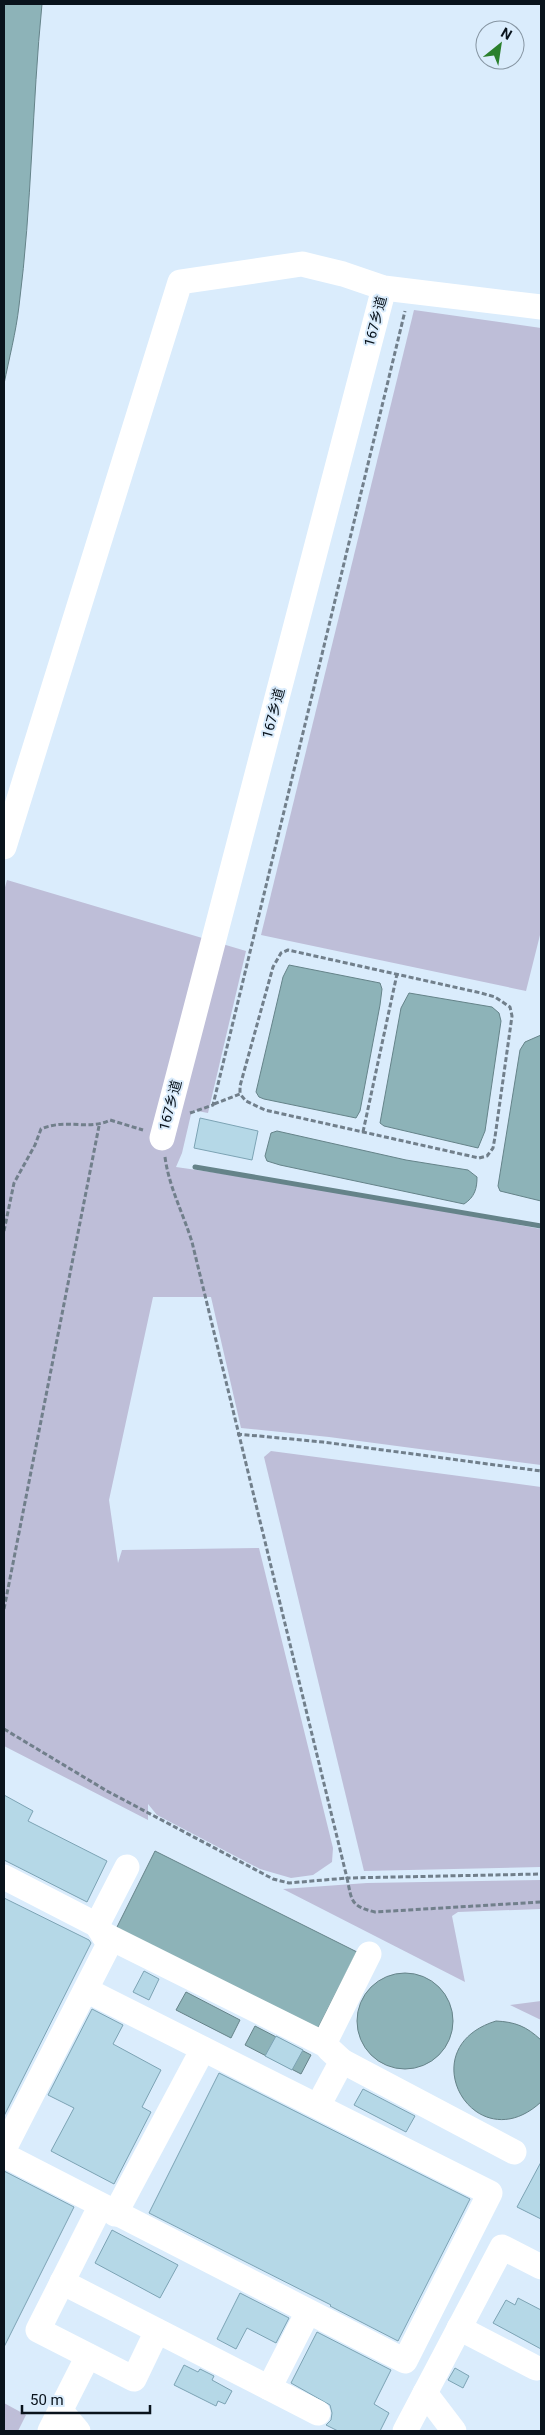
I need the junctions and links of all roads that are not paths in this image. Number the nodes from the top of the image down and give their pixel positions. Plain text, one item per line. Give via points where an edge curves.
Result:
1 (384, 288) junction
2 (541, 307) edge
3 (4, 847) edge
4 (165, 1126) road end
5 (127, 1867) dead end
6 (4, 1877) edge
7 (100, 1929) junction
8 (369, 1954) dead end
9 (86, 1990) junction
10 (324, 2044) junction
11 (203, 2049) junction
12 (342, 2061) junction
13 (318, 2106) junction
14 (514, 2152) dead end
15 (4, 2155) edge
16 (108, 2210) junction
17 (541, 2267) edge
18 (62, 2282) junction
19 (308, 2312) junction
20 (459, 2328) junction
21 (157, 2331) junction
22 (88, 2356) junction
23 (536, 2368) dead end
24 (269, 2388) junction
25 (425, 2393) junction
26 (318, 2414) dead end
27 (55, 2421) edge
28 (78, 2431) edge
29 (405, 2431) edge
30 (454, 2431) edge

1 - 2 street
1 - 3 street via 302,264 180,282
1 - 4 street, 167乡道
5 - 7 street
6 - 7 street
7 - 9 street via 109,1944
7 - 10 street
8 - 10 street
9 - 11 street
9 - 15 street via 5,2147
10 - 12 street
11 - 13 street
11 - 16 street
12 - 13 street
12 - 14 street
13 - 19 street via 490,2194 405,2361
15 - 16 street
16 - 18 street
16 - 19 street
17 - 20 street via 502,2247
18 - 21 street
18 - 22 street via 38,2330
19 - 24 street
20 - 23 street
20 - 25 street
21 - 22 street via 134,2379
21 - 24 street
22 - 27 street
24 - 26 street
25 - 29 street
25 - 30 street
27 - 28 street

